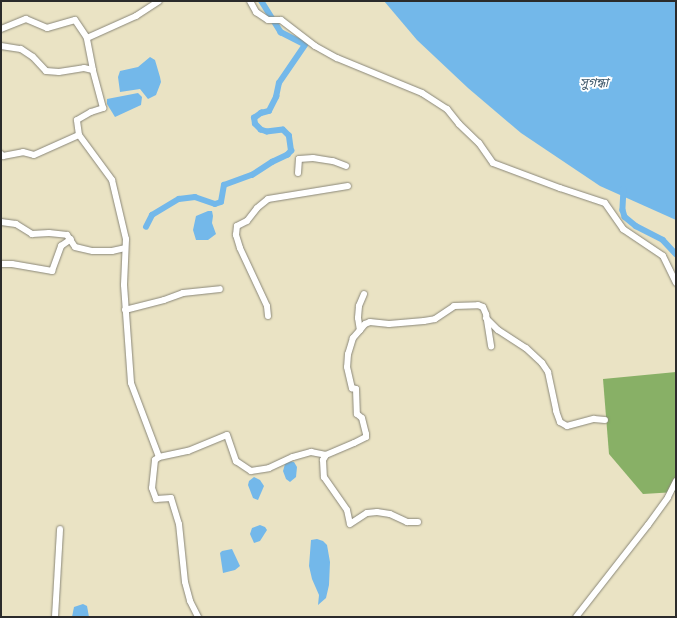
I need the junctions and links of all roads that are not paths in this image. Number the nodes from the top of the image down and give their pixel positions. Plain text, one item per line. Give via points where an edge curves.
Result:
1 (159, 1) edge
2 (250, 1) edge
3 (1, 29) edge
4 (87, 38) junction
5 (1, 46) edge
6 (93, 70) junction
7 (79, 135) junction
8 (1, 154) edge
9 (346, 166) dead end
10 (298, 173) dead end
11 (348, 186) dead end
12 (1, 222) edge
13 (71, 239) junction
14 (125, 248) junction
15 (1, 264) edge
16 (676, 283) edge
17 (220, 289) dead end
18 (364, 294) dead end
19 (125, 310) junction
20 (268, 316) dead end
21 (486, 318) junction
22 (360, 330) junction
23 (491, 347) dead end
24 (605, 420) dead end
25 (326, 455) junction
26 (159, 457) junction
27 (676, 481) edge
28 (418, 522) dead end
29 (60, 529) dead end
30 (55, 617) edge
31 (198, 617) edge
32 (576, 617) edge

1 - 4 street via 136,16
2 - 16 street via 256,12 268,20 281,20 315,46 337,58 422,93 447,109 479,143 493,163 605,203 623,229 663,256
3 - 4 street via 26,19 47,28 75,20
4 - 6 street
5 - 6 street via 21,49 46,71 65,72 84,68
6 - 7 street via 103,108 77,120
7 - 8 street via 34,155 23,152 3,156
7 - 14 street via 112,180
9 - 10 street via 313,158 299,159
11 - 20 street via 268,200 257,208 247,221 238,226 236,235 240,248 267,306
12 - 13 street via 16,224 32,234 61,235
13 - 14 street via 75,247 93,251
13 - 15 street via 61,246 52,271
14 - 19 street
17 - 19 street via 183,293
18 - 22 street via 359,306
19 - 26 street via 131,382
21 - 22 street via 483,307 478,305 454,306 435,319 389,324 370,322
21 - 23 street
21 - 24 street via 498,330 542,362 548,372 560,422 567,426 594,418
22 - 25 street via 353,338 347,367 352,388 356,390 357,414 362,418 366,437
25 - 26 street via 311,452 268,468 251,471 236,461 227,435 188,451
25 - 28 street via 323,460 324,477 347,510 350,524 367,513 377,512 390,514 407,522
26 - 31 street via 155,460 152,488 156,500 171,498 179,524 185,582
27 - 32 street via 648,525
29 - 30 street

